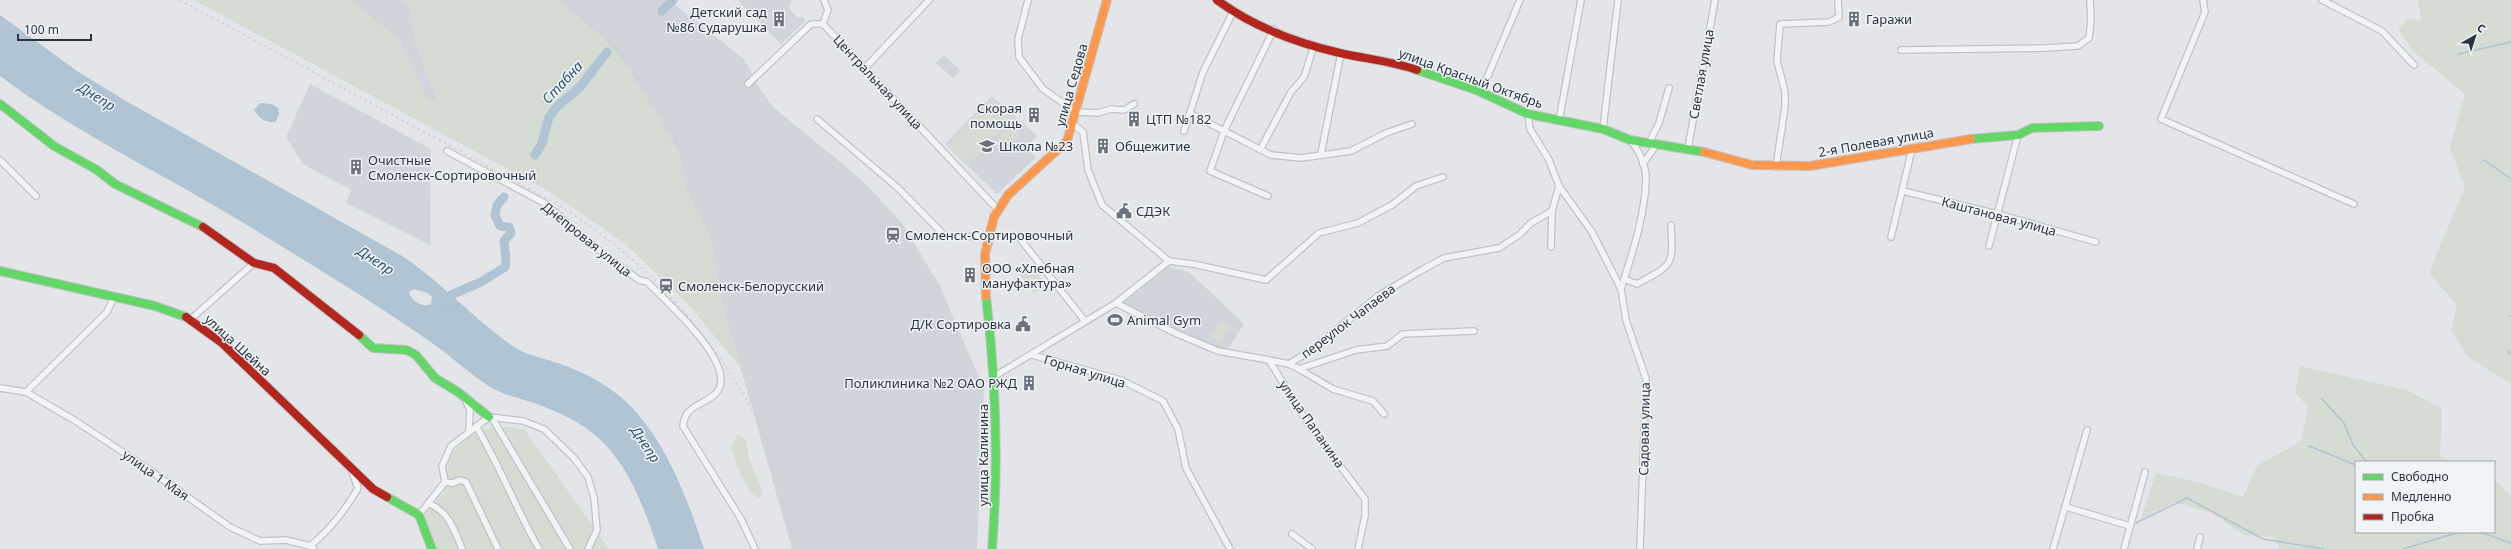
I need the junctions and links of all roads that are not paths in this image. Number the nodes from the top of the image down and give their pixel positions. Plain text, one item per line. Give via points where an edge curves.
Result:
1 (824, 0) edge
2 (929, 0) edge
3 (1028, 0) edge
4 (1106, 0) edge
5 (1217, 0) edge
6 (1520, 0) edge
7 (1581, 0) edge
8 (1618, 0) edge
9 (1715, 0) edge
10 (1838, 0) edge
11 (2090, 0) edge
12 (2203, 0) edge
13 (2322, 0) edge
14 (1233, 12) junction
15 (823, 24) junction
16 (1274, 29) junction
17 (1314, 46) junction
18 (1901, 50) dead end
19 (1341, 53) junction
20 (2414, 65) dead end
21 (865, 68) junction
22 (748, 84) dead end
23 (1669, 88) dead end
24 (1480, 92) junction
25 (0, 104) edge
26 (1134, 104) dead end
27 (1076, 112) junction
28 (1191, 114) junction
29 (1528, 114) junction
30 (817, 118) dead end
31 (1559, 121) junction
32 (1073, 124) junction
33 (1412, 124) dead end
34 (2100, 126) dead end
35 (1603, 128) junction
36 (1184, 131) dead end
37 (1224, 131) junction
38 (2018, 135) junction
39 (1630, 140) junction
40 (1652, 144) junction
41 (1688, 148) junction
42 (1912, 149) junction
43 (1260, 150) junction
44 (447, 151) dead end
45 (1321, 154) junction
46 (0, 160) edge
47 (1643, 164) junction
48 (1776, 167) junction
49 (1443, 177) dead end
50 (1559, 186) junction
51 (1903, 191) junction
52 (36, 196) dead end
53 (1268, 196) dead end
54 (2354, 204) dead end
55 (999, 211) junction
56 (1552, 211) junction
57 (1997, 214) junction
58 (1671, 225) dead end
59 (988, 236) junction
60 (1891, 237) dead end
61 (1021, 240) dead end
62 (2096, 242) dead end
63 (1989, 246) dead end
64 (1551, 248) dead end
65 (1169, 261) junction
66 (254, 263) junction
67 (0, 271) edge
68 (1624, 279) junction
69 (1622, 289) junction
70 (114, 296) junction
71 (1116, 303) junction
72 (191, 319) junction
73 (1085, 321) junction
74 (1474, 331) dead end
75 (1032, 355) junction
76 (1268, 360) junction
77 (994, 361) joint
78 (1289, 364) junction
79 (1299, 369) junction
80 (995, 376) junction
81 (0, 388) edge
82 (26, 392) junction
83 (465, 398) junction
84 (1384, 414) dead end
85 (491, 418) junction
86 (476, 426) junction
87 (2086, 430) dead end
88 (469, 431) junction
89 (351, 469) junction
90 (2145, 472) dead end
91 (445, 482) junction
92 (428, 503) junction
93 (2066, 508) junction
94 (419, 515) junction
95 (2130, 526) junction
96 (1292, 534) dead end
97 (2200, 537) dead end
98 (312, 547) edge
99 (432, 549) edge
100 (462, 549) edge
101 (498, 549) edge
102 (539, 549) edge
103 (570, 549) edge
104 (588, 549) edge
105 (755, 549) edge
106 (992, 549) edge
107 (1230, 549) edge
108 (1312, 549) edge
109 (1358, 549) edge
110 (1640, 549) edge
111 (2053, 549) edge
112 (2124, 549) edge
113 (2197, 549) edge

1 - 15 street via 828,10
2 - 21 street
3 - 27 street via 1018,39 1018,57 1043,89
4 - 27 street, улица Седова
5 - 14 street, улица Красный Октябрь
6 - 24 street
7 - 31 street
8 - 35 street
9 - 41 street, Светлая улица
10 - 48 street via 1838,17 1829,22 1780,24 1777,61 1785,92 1785,107
11 - 18 street via 2089,38 2078,46 2009,50
12 - 54 street via 2205,12 2161,120
13 - 20 street via 2382,31
14 - 16 street, улица Красный Октябрь
14 - 28 street via 1203,72
15 - 21 street, Центральная улица
15 - 22 street, Центральная улица via 811,24
16 - 17 street, улица Красный Октябрь
16 - 37 street
17 - 19 street, улица Красный Октябрь
17 - 43 street via 1304,77 1291,92
19 - 24 street, улица Красный Октябрь via 1390,61
19 - 45 street
21 - 55 street, Центральная улица
23 - 40 street
24 - 29 street, улица Красный Октябрь
25 - 66 street via 54,146 97,170 115,184 155,205 189,218
26 - 27 street via 1124,110
27 - 32 street, улица Седова
28 - 36 street
28 - 37 street
29 - 31 street, улица Красный Октябрь
29 - 50 street, Садовая улица via 1530,129 1549,160
30 - 59 street via 898,188 946,237
31 - 35 street, улица Красный Октябрь
32 - 55 street, улица Седова via 1067,141 1053,157 1003,199
32 - 65 street via 1083,132 1088,170 1102,205
33 - 45 street via 1386,133 1351,151
34 - 38 street, 2-я Полевая улица via 2032,128
35 - 39 street, улица Красный Октябрь
37 - 43 street
37 - 53 street via 1210,171
38 - 42 street, 2-я Полевая улица via 1951,141
38 - 57 street
39 - 40 street, улица Красный Октябрь
39 - 47 street, Садовая улица via 1640,151
40 - 41 street, 2-я Полевая улица
40 - 47 street
41 - 48 street, 2-я Полевая улица via 1752,165
42 - 48 street, 2-я Полевая улица via 1810,166
42 - 51 street
43 - 45 street via 1271,155 1301,158
44 - 105 street, Днепровая улица via 546,204 585,240 639,280 647,282 687,322 712,353 719,374 719,389 714,395 690,408 683,426 741,519
46 - 52 street
47 - 68 street, Садовая улица via 1646,178 1638,232
49 - 65 street via 1416,186 1392,205 1358,223 1319,233 1266,280 1207,266
50 - 56 street
50 - 69 street, Садовая улица via 1595,238
51 - 57 street, Каштановая улица
51 - 60 street
55 - 59 street, улица Седова
56 - 64 street
56 - 78 street, переулок Чапаева via 1531,223 1520,235 1499,248 1444,258 1420,271 1378,296 1313,349
57 - 62 street, Каштановая улица
57 - 63 street
58 - 68 street via 1672,256 1664,269 1637,284
59 - 77 street, улица Седова via 986,296
61 - 73 street
65 - 71 street
66 - 72 street
66 - 83 street via 274,268 348,324 373,348 407,350 416,355 435,378
67 - 70 street, улица Шейна
68 - 69 street, Садовая улица
69 - 110 street, Садовая улица via 1626,320 1646,379
70 - 72 street, улица Шейна via 155,306
70 - 82 street via 108,312
71 - 73 street
71 - 76 street via 1218,351
72 - 89 street, улица Шейна via 222,343
73 - 75 street
74 - 79 street via 1403,334 1386,346 1356,350
75 - 80 street
75 - 107 street, Горная улица via 1121,380 1163,401 1178,429 1186,468
76 - 78 street, переулок Чапаева
76 - 109 street, улица Папанина via 1308,422 1366,501
77 - 80 street, улица Калинина
78 - 79 street
79 - 84 street via 1333,389 1373,401
80 - 106 street, улица Калинина via 997,439
81 - 82 street, улица 1 Мая
82 - 98 street, улица 1 Мая via 142,464 230,527 260,542 279,540
83 - 85 street
83 - 88 street via 470,410
85 - 86 street
85 - 103 street
85 - 104 street via 523,421 544,429 579,465 588,478 595,505 597,530
86 - 88 street
86 - 102 street
87 - 93 street
88 - 91 street via 451,446 442,466
89 - 94 street, улица Шейна via 373,489
89 - 98 street via 358,488 346,509
90 - 95 street
91 - 92 street
91 - 101 street via 466,482
92 - 94 street
92 - 100 street via 440,508 444,513
93 - 95 street
93 - 111 street
94 - 99 street
95 - 112 street
96 - 108 street
97 - 113 street

